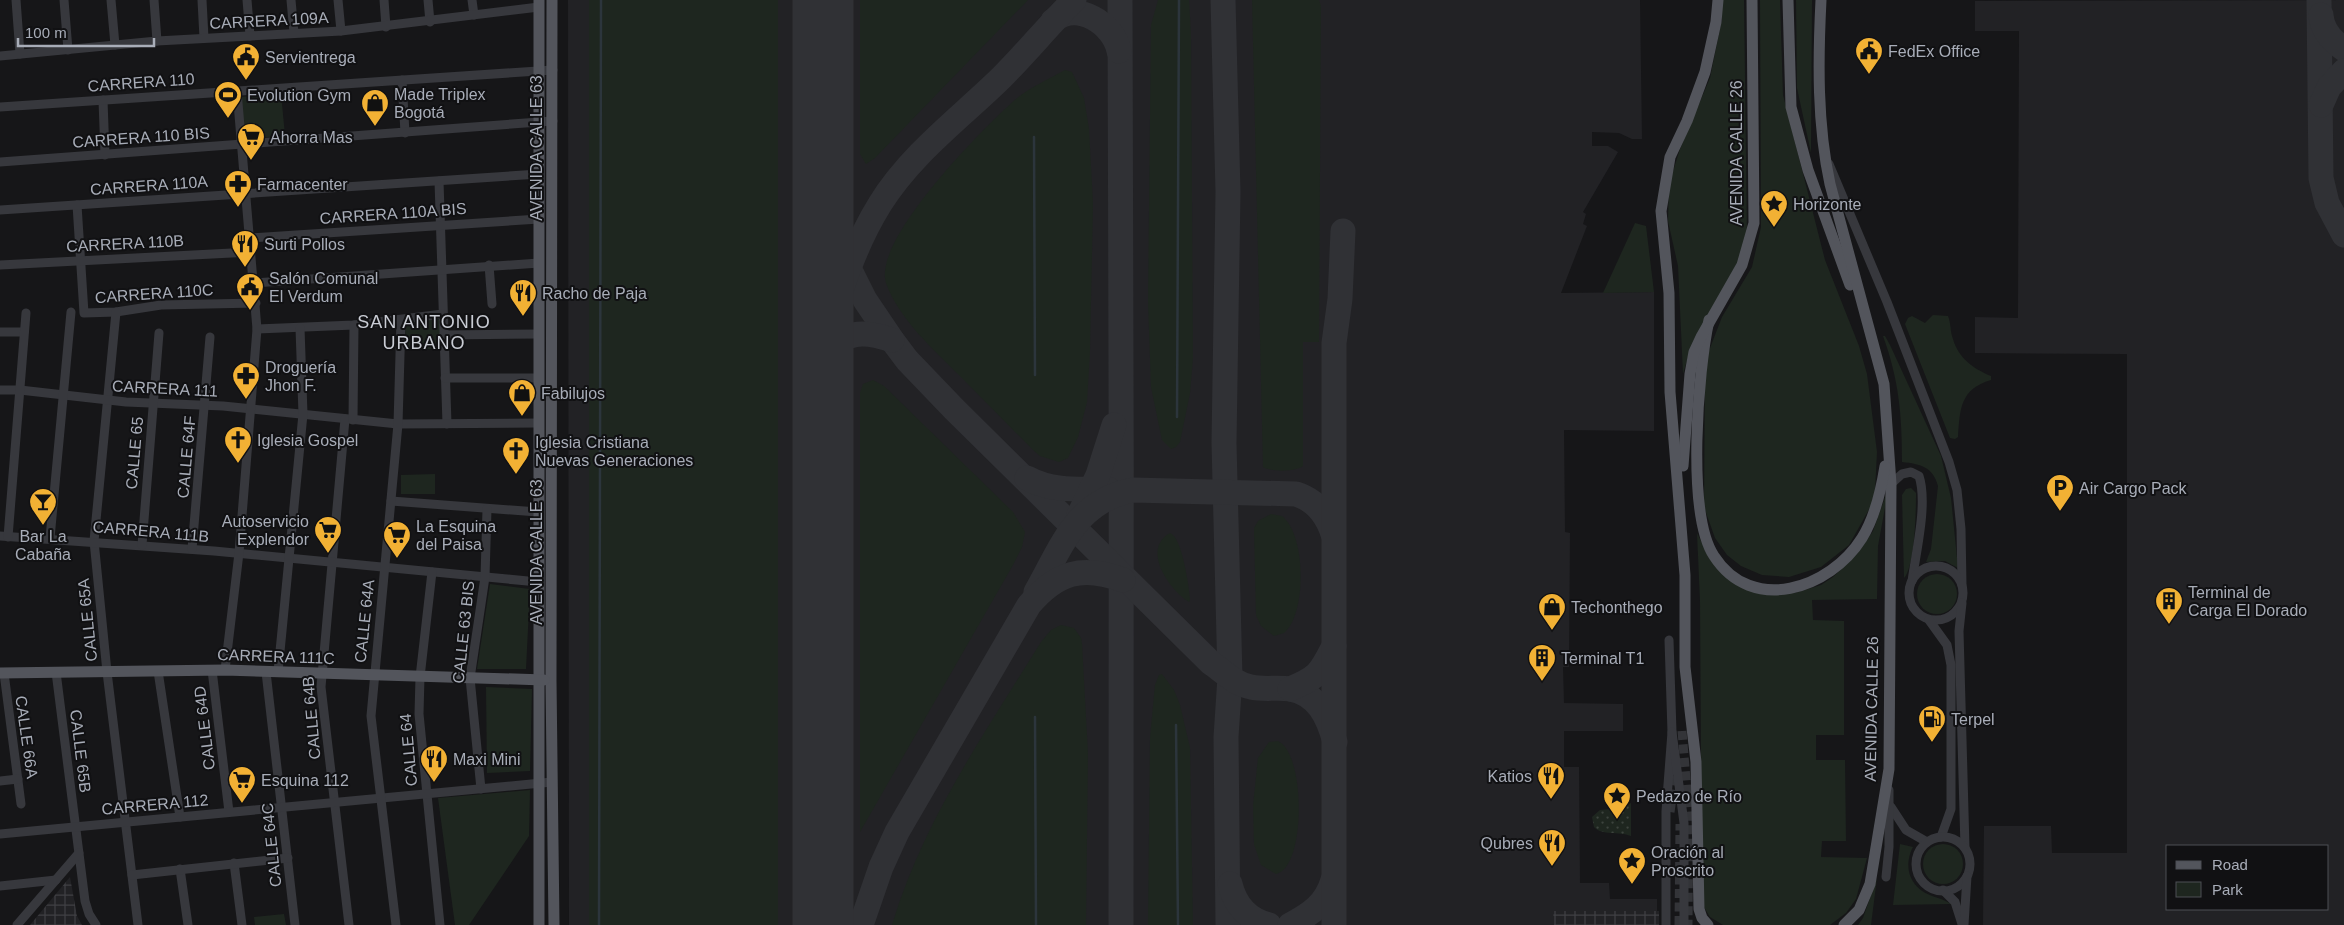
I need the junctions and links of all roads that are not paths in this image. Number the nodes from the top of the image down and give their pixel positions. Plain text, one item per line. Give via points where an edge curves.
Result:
1 (16, 0) edge
2 (64, 0) edge
3 (111, 0) edge
4 (154, 0) edge
5 (202, 0) edge
6 (247, 0) edge
7 (291, 0) edge
8 (338, 0) edge
9 (384, 0) edge
10 (428, 0) edge
11 (472, 0) edge
12 (552, 0) edge
13 (1718, 0) edge
14 (1752, 0) edge
15 (1788, 0) edge
16 (1821, 2) edge
17 (539, 3) edge
18 (474, 15) junction
19 (430, 22) junction
20 (386, 27) junction
21 (341, 31) junction
22 (294, 33) junction
23 (250, 36) junction
24 (204, 38) junction
25 (157, 41) junction
26 (115, 45) junction
27 (68, 50) junction
28 (20, 54) junction
29 (0, 56) edge
30 (552, 70) junction
31 (539, 71) junction
32 (402, 80) junction
33 (236, 91) junction
34 (103, 100) junction
35 (0, 107) edge
36 (539, 122) junction
37 (553, 122) junction
38 (404, 132) junction
39 (242, 145) junction
40 (1825, 153) junction
41 (105, 155) junction
42 (0, 162) edge
43 (539, 174) junction
44 (439, 181) junction
45 (246, 194) junction
46 (77, 205) junction
47 (0, 210) edge
48 (539, 219) junction
49 (440, 226) junction
50 (250, 238) junction
51 (252, 252) junction
52 (80, 261) junction
53 (539, 263) junction
54 (0, 265) edge
55 (489, 265) junction
56 (442, 270) junction
57 (254, 283) junction
58 (256, 303) junction
59 (492, 304) dead end
60 (71, 312) dead end
61 (116, 312) junction
62 (26, 313) dead end
63 (443, 314) junction
64 (401, 320) junction
65 (1710, 320) junction
66 (354, 325) junction
67 (300, 328) junction
68 (257, 329) junction
69 (0, 332) edge
70 (24, 332) junction
71 (159, 333) dead end
72 (539, 334) junction
73 (444, 336) junction
74 (210, 337) dead end
75 (1876, 355) junction
76 (445, 378) junction
77 (538, 378) junction
78 (0, 390) edge
79 (20, 390) junction
80 (64, 395) junction
81 (107, 400) junction
82 (153, 403) junction
83 (205, 405) junction
84 (252, 409) junction
85 (303, 414) junction
86 (349, 419) junction
87 (538, 423) junction
88 (398, 424) junction
89 (447, 424) junction
90 (1889, 436) junction
91 (1891, 484) junction
92 (1680, 501) junction
93 (391, 502) junction
94 (487, 509) junction
95 (538, 512) junction
96 (4, 536) edge
97 (50, 538) junction
98 (94, 541) junction
99 (142, 545) junction
100 (192, 549) junction
101 (239, 553) junction
102 (290, 558) junction
103 (333, 563) junction
104 (385, 568) junction
105 (432, 572) junction
106 (485, 577) junction
107 (538, 582) junction
108 (1912, 582) junction
109 (1962, 585) junction
110 (1962, 603) junction
111 (1929, 620) junction
112 (1669, 640) dead end
113 (212, 670) junction
114 (226, 670) junction
115 (158, 671) junction
116 (56, 672) junction
117 (107, 672) junction
118 (266, 672) junction
119 (278, 672) junction
120 (2, 673) edge
121 (320, 673) junction
122 (374, 675) junction
123 (420, 676) junction
124 (470, 678) junction
125 (538, 680) junction
126 (551, 681) junction
127 (1672, 732) junction
128 (1889, 768) junction
129 (18, 779) junction
130 (0, 781) edge
131 (552, 782) junction
132 (538, 784) junction
133 (481, 789) junction
134 (426, 794) junction
135 (380, 798) junction
136 (335, 802) junction
137 (21, 804) dead end
138 (1889, 805) junction
139 (283, 808) junction
140 (230, 812) junction
141 (180, 817) junction
142 (125, 822) junction
143 (76, 827) junction
144 (0, 834) edge
145 (1941, 837) junction
146 (1927, 842) junction
147 (1965, 848) junction
148 (79, 853) junction
149 (288, 858) junction
150 (234, 864) junction
151 (180, 869) junction
152 (132, 874) junction
153 (1967, 876) junction
154 (1886, 877) dead end
155 (56, 880) junction
156 (0, 886) edge
157 (1943, 890) junction
158 (94, 923) edge
159 (17, 925) edge
160 (138, 925) edge
161 (188, 925) edge
162 (242, 925) edge
163 (295, 925) edge
164 (349, 925) edge
165 (396, 925) edge
166 (440, 925) edge
167 (539, 925) edge
168 (554, 925) edge
169 (1666, 925) edge
170 (1684, 925) edge
171 (1708, 925) edge
172 (1844, 925) edge
173 (1963, 925) edge

1 - 28 street
2 - 27 street
3 - 26 street
4 - 25 street
5 - 24 street
6 - 23 street
7 - 22 street
8 - 21 street
9 - 20 street
10 - 19 street
11 - 18 street
12 - 30 main road, AVENIDA CALLE 63
13 - 92 main road, AVENIDA CALLE 26 via 1705,72 1688,121 1670,158 1662,196 1662,242 1669,293 1670,392
14 - 65 main road, AVENIDA CALLE 26 via 1754,223 1742,265
15 - 75 main road, AVENIDA CALLE 26 via 1789,78 1794,123
16 - 40 main road, AVENIDA CALLE 26 via 1820,80
17 - 18 street, CARRERA 109A
17 - 31 main road, AVENIDA CALLE 63
18 - 19 street, CARRERA 109A
19 - 20 street, CARRERA 109A
20 - 21 street, CARRERA 109A
21 - 22 street, CARRERA 109A
22 - 23 street, CARRERA 109A
23 - 24 street, CARRERA 109A
24 - 25 street, CARRERA 109A
25 - 26 street, CARRERA 109A
26 - 27 street, CARRERA 109A
27 - 28 street, CARRERA 109A
28 - 29 street, CARRERA 109A
30 - 31 street, CARRERA 110
30 - 37 main road, AVENIDA CALLE 63
31 - 32 street, CARRERA 110
31 - 36 main road, AVENIDA CALLE 63
32 - 33 street, CARRERA 110
32 - 38 street
33 - 34 street, CARRERA 110
33 - 39 street, CALLE 64D
34 - 35 street, CARRERA 110
34 - 41 street
36 - 37 street, CARRERA 110 BIS
36 - 38 street, CARRERA 110 BIS
36 - 43 main road, AVENIDA CALLE 63
37 - 126 main road, AVENIDA CALLE 63
38 - 39 street, CARRERA 110 BIS
39 - 41 street, CARRERA 110 BIS
39 - 45 street, CALLE 64D
40 - 75 main road, AVENIDA CALLE 26 via 1830,184
40 - 109 street, AVENIDA CALLE 26 via 1949,462 1957,490
41 - 42 street, CARRERA 110 BIS
43 - 44 street, CARRERA 110A
43 - 48 main road, AVENIDA CALLE 63
44 - 45 street, CARRERA 110A
44 - 49 street
45 - 46 street, CARRERA 110A
45 - 50 street, CALLE 64D
46 - 47 street, CARRERA 110A
46 - 52 street
48 - 49 street, CARRERA 110A BIS
48 - 53 main road, AVENIDA CALLE 63
49 - 50 street, CARRERA 110A BIS
49 - 56 street
50 - 51 street, CALLE 64D
51 - 52 street, CARRERA 110B
51 - 57 street, CALLE 64D
52 - 54 street, CARRERA 110B
52 - 61 street, CARRERA 110C via 84,313
53 - 55 street
53 - 72 main road, AVENIDA CALLE 63
55 - 56 street
55 - 59 street
56 - 57 street
56 - 63 street
57 - 58 street, CALLE 64D
58 - 61 street, CARRERA 110C via 161,305
58 - 68 street, CALLE 64D
60 - 80 street
61 - 81 street, CALLE 65A
62 - 70 street
63 - 64 street
63 - 73 street
64 - 66 street
64 - 88 street, CALLE 64A
65 - 90 main road via 1700,374 1699,508 1707,542 1714,556 1738,579 1767,590 1792,589 1817,579 1842,561 1861,539 1877,505
65 - 92 main road, AVENIDA CALLE 26 via 1691,365
66 - 67 street
66 - 86 street, CALLE 64B
67 - 68 street
67 - 85 street
68 - 84 street, CALLE 64D
69 - 70 street
70 - 79 street
71 - 82 street, CALLE 65
72 - 73 street
72 - 77 main road, AVENIDA CALLE 63
73 - 76 street
74 - 83 street, CALLE 64F
75 - 90 main road, AVENIDA CALLE 26 via 1886,395
76 - 77 street
76 - 89 street
77 - 87 main road, AVENIDA CALLE 63
78 - 79 street, CARRERA 111
79 - 80 street, CARRERA 111
79 - 96 street
80 - 81 street, CARRERA 111
80 - 97 street
81 - 82 street, CARRERA 111
81 - 98 street, CALLE 65A
82 - 83 street, CARRERA 111
82 - 99 street, CALLE 65
83 - 84 street, CARRERA 111
83 - 100 street, CALLE 64F
84 - 85 street, CARRERA 111
84 - 101 street, CALLE 64D
85 - 86 street, CARRERA 111
85 - 102 street
86 - 88 street, CARRERA 111
86 - 103 street, CALLE 64B
87 - 89 street, CARRERA 111
87 - 95 main road, AVENIDA CALLE 63
88 - 89 street, CARRERA 111
88 - 93 street, CALLE 64A
90 - 91 main road, AVENIDA CALLE 26
91 - 108 street via 1906,472 1916,474 1921,481 1921,512
91 - 128 main road, AVENIDA CALLE 26
92 - 171 main road, AVENIDA CALLE 26 via 1686,667 1696,762 1699,909
93 - 94 street
93 - 104 street, CALLE 64A
94 - 95 street
94 - 106 street, CALLE 63 BIS
95 - 107 main road, AVENIDA CALLE 63
96 - 97 street, CARRERA 111B
97 - 98 street, CARRERA 111B
98 - 99 street, CARRERA 111B
98 - 117 street, CALLE 65A
99 - 100 street, CARRERA 111B
100 - 101 street, CARRERA 111B
101 - 102 street, CARRERA 111B
101 - 114 street, CALLE 64D
102 - 103 street, CARRERA 111B
102 - 119 street
103 - 104 street, CARRERA 111B
103 - 121 street, CALLE 64B
104 - 105 street, CARRERA 111B
104 - 122 street, CALLE 64A
105 - 106 street, CARRERA 111B
105 - 123 street, CALLE 64
106 - 107 street, CARRERA 111B
106 - 124 street, CALLE 63 BIS
107 - 125 main road, AVENIDA CALLE 63
108 - 109 street via 1924,569 1942,567 1951,570
108 - 111 street via 1910,600 1920,616
109 - 110 street
110 - 111 street via 1952,616
110 - 147 street via 1959,631
111 - 145 street via 1947,645 1951,665 1951,809
112 - 127 street
113 - 114 main road, CARRERA 111C
113 - 115 main road, CARRERA 111C
113 - 140 street, CALLE 64D
114 - 118 main road, CARRERA 111C
115 - 117 main road, CARRERA 111C
115 - 141 street
116 - 117 main road, CARRERA 111C
116 - 120 main road, CARRERA 111C
116 - 143 street, CALLE 65B
117 - 142 street, CALLE 65A
118 - 119 main road, CARRERA 111C
118 - 139 street, CALLE 64C
119 - 121 main road, CARRERA 111C
120 - 129 street, CALLE 66A
121 - 122 main road, CARRERA 111C
121 - 136 street, CALLE 64B
122 - 123 main road, CARRERA 111C
122 - 135 street, CALLE 64A via 371,716
123 - 124 main road, CARRERA 111C
123 - 134 street, CALLE 64 via 419,714
124 - 125 main road, CARRERA 111C
124 - 133 street, CALLE 63 BIS
125 - 126 main road, CARRERA 111C
125 - 132 main road, AVENIDA CALLE 63
126 - 131 main road, AVENIDA CALLE 63
127 - 169 street, bridge via 1666,811
127 - 170 street, bridge via 1684,816
128 - 138 street
128 - 172 main road, AVENIDA CALLE 26 via 1870,884 1859,910
129 - 130 street
129 - 137 street, CALLE 66A
131 - 132 street, CARRERA 112
131 - 168 main road, AVENIDA CALLE 63
132 - 133 street, CARRERA 112
132 - 167 main road, AVENIDA CALLE 63
133 - 134 street, CARRERA 112
134 - 135 street, CARRERA 112
134 - 166 street, CALLE 64
135 - 136 street, CARRERA 112
135 - 165 street, CALLE 64A
136 - 139 street, CARRERA 112
136 - 164 street, CALLE 64B
138 - 146 street via 1906,830
138 - 154 street via 1890,847
139 - 140 street, CARRERA 112
139 - 149 street, CALLE 64C
140 - 141 street, CARRERA 112
141 - 142 street, CARRERA 112
142 - 143 street, CARRERA 112
142 - 152 street, CALLE 65A
143 - 144 street, CARRERA 112
143 - 148 street, CALLE 65B
145 - 146 street
145 - 147 street via 1950,838
146 - 157 street via 1918,856 1918,872 1928,885
147 - 153 street via 1970,862
148 - 155 street
148 - 158 street, CALLE 65B via 85,901
149 - 150 street
149 - 163 street, CALLE 64C
150 - 151 street
150 - 162 street
151 - 152 street
151 - 161 street
152 - 160 street, CALLE 65A
153 - 157 street via 1957,887
153 - 173 street
155 - 156 street
155 - 159 street
157 - 173 street via 1955,902

